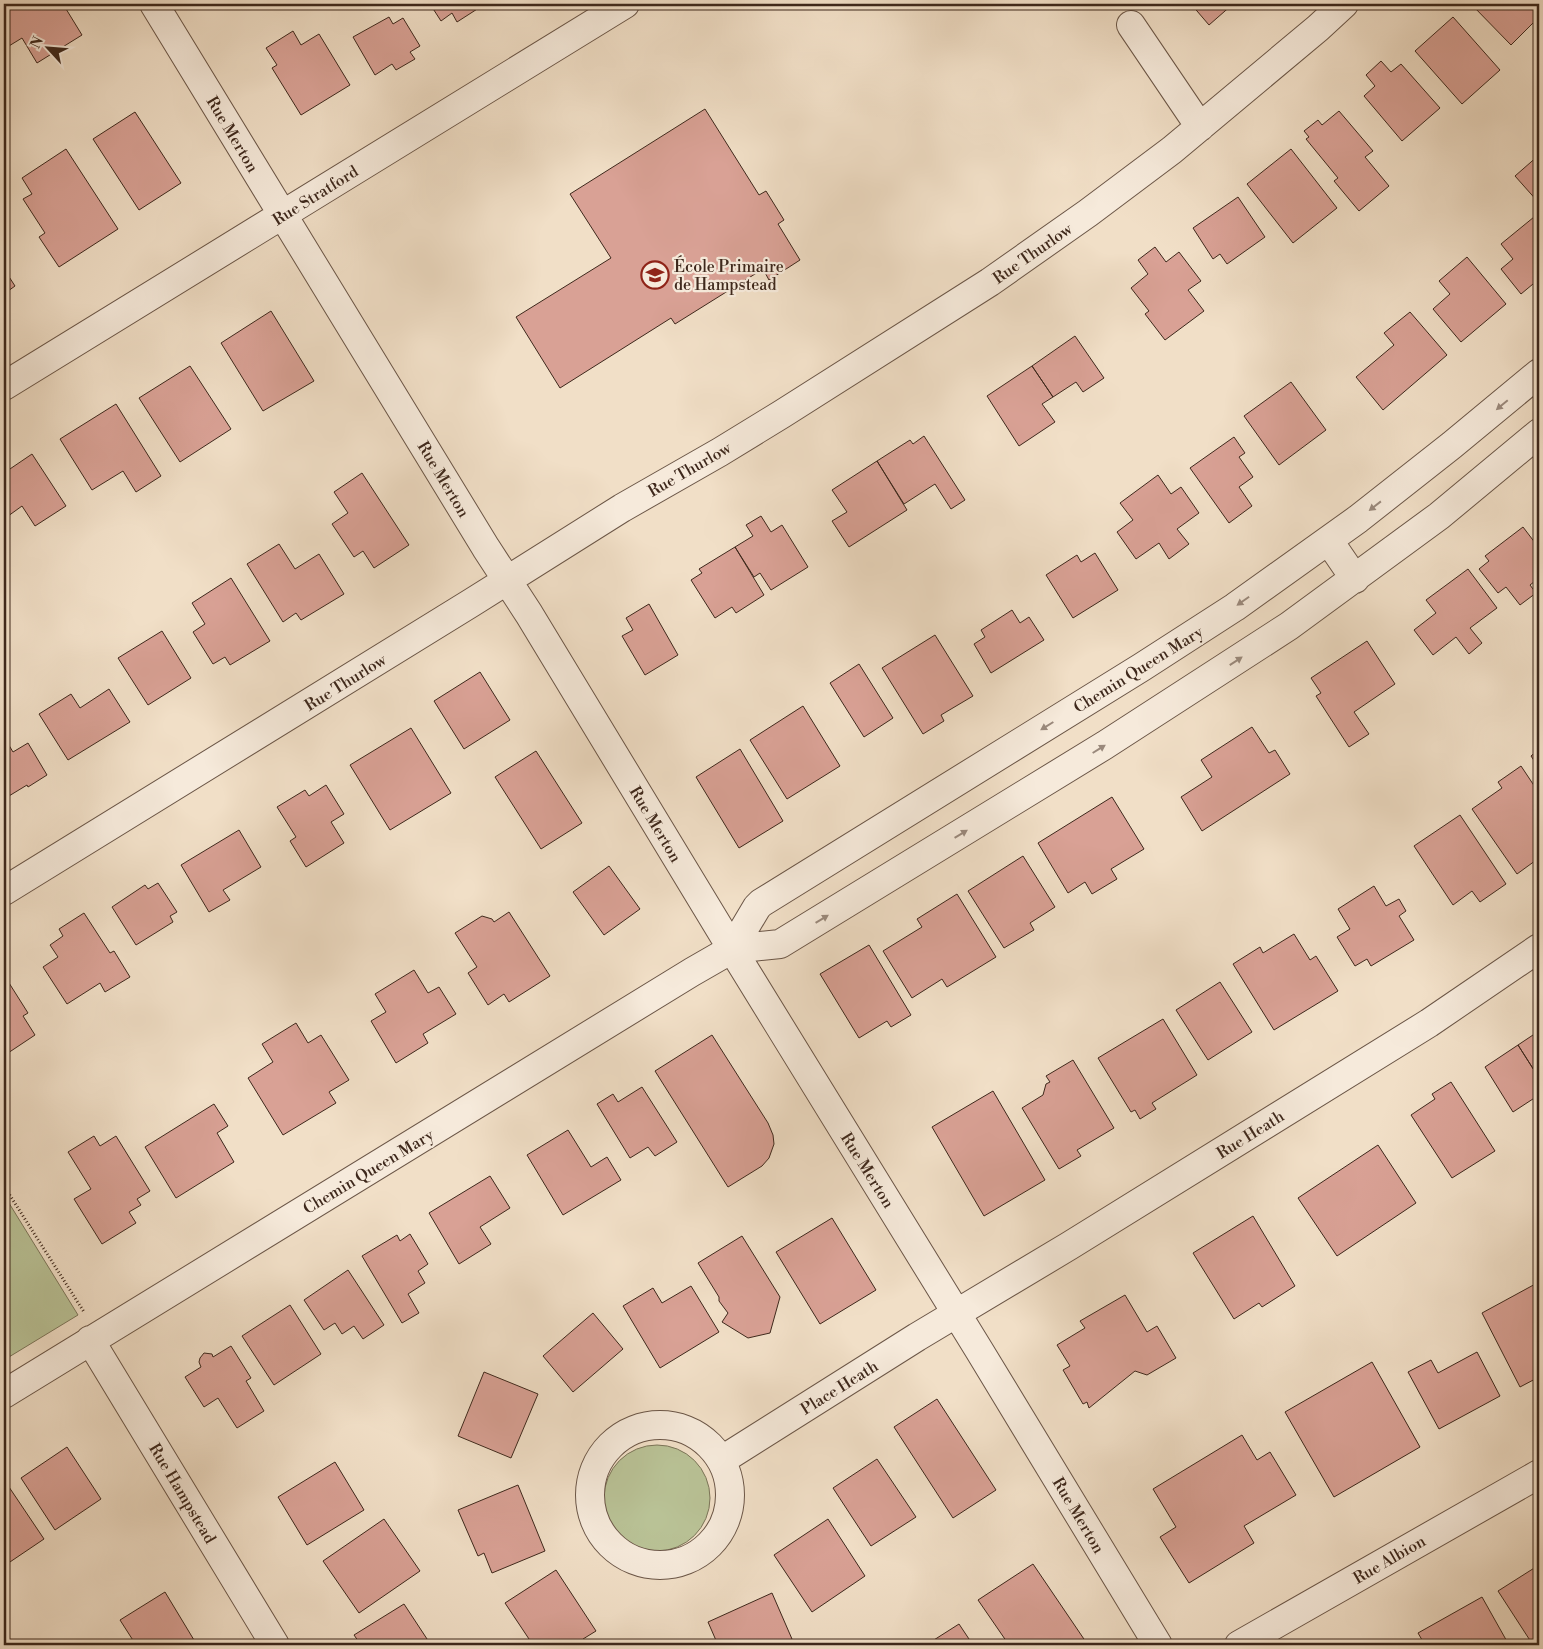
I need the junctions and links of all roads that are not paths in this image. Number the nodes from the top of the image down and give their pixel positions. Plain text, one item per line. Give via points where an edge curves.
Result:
1 (154, 4) edge
2 (625, 4) edge
3 (1344, 4) edge
4 (1130, 25) dead end
5 (1200, 127) junction
6 (283, 215) junction
7 (1539, 373) edge
8 (4, 386) edge
9 (1539, 433) edge
10 (1330, 540) junction
11 (1355, 579) junction
12 (507, 580) junction
13 (4, 891) edge
14 (1539, 948) edge
15 (732, 949) junction
16 (957, 1314) junction
17 (88, 1327) junction
18 (4, 1394) edge
19 (722, 1460) junction
20 (1539, 1474) edge
21 (275, 1645) edge
22 (1158, 1645) edge
23 (1239, 1645) edge

1 - 6 street, Rue Merton
2 - 6 street, Rue Stratford
3 - 5 street, Rue Thurlow
4 - 5 street
5 - 12 street, Rue Thurlow via 1088,213 990,282 759,428
6 - 8 street, Rue Stratford
6 - 12 street, Rue Merton
7 -> 10 street, Chemin Queen Mary
9 - 11 street, Chemin Queen Mary via 1446,510
10 - 11 street
10 -> 15 street, Chemin Queen Mary via 1185,640 761,902
15 -> 11 street, Chemin Queen Mary via 780,944 1113,740 1290,626
12 - 13 street, Rue Thurlow
12 - 15 street, Rue Merton
14 - 16 street, Rue Heath via 1429,1023
15 - 16 street, Rue Merton
15 - 17 street, Chemin Queen Mary
16 - 19 street, Place Heath
16 - 22 street, Rue Merton
17 - 18 street, Chemin Queen Mary
17 - 21 street, Rue Hampstead
19 - 19 street via 708,1442 688,1430 666,1424 642,1426 621,1436 604,1451 593,1472 589,1495 593,1518 604,1538 621,1554 642,1563 666,1565 688,1559 708,1546 722,1528 730,1506 729,1482
20 - 23 street, Rue Albion

